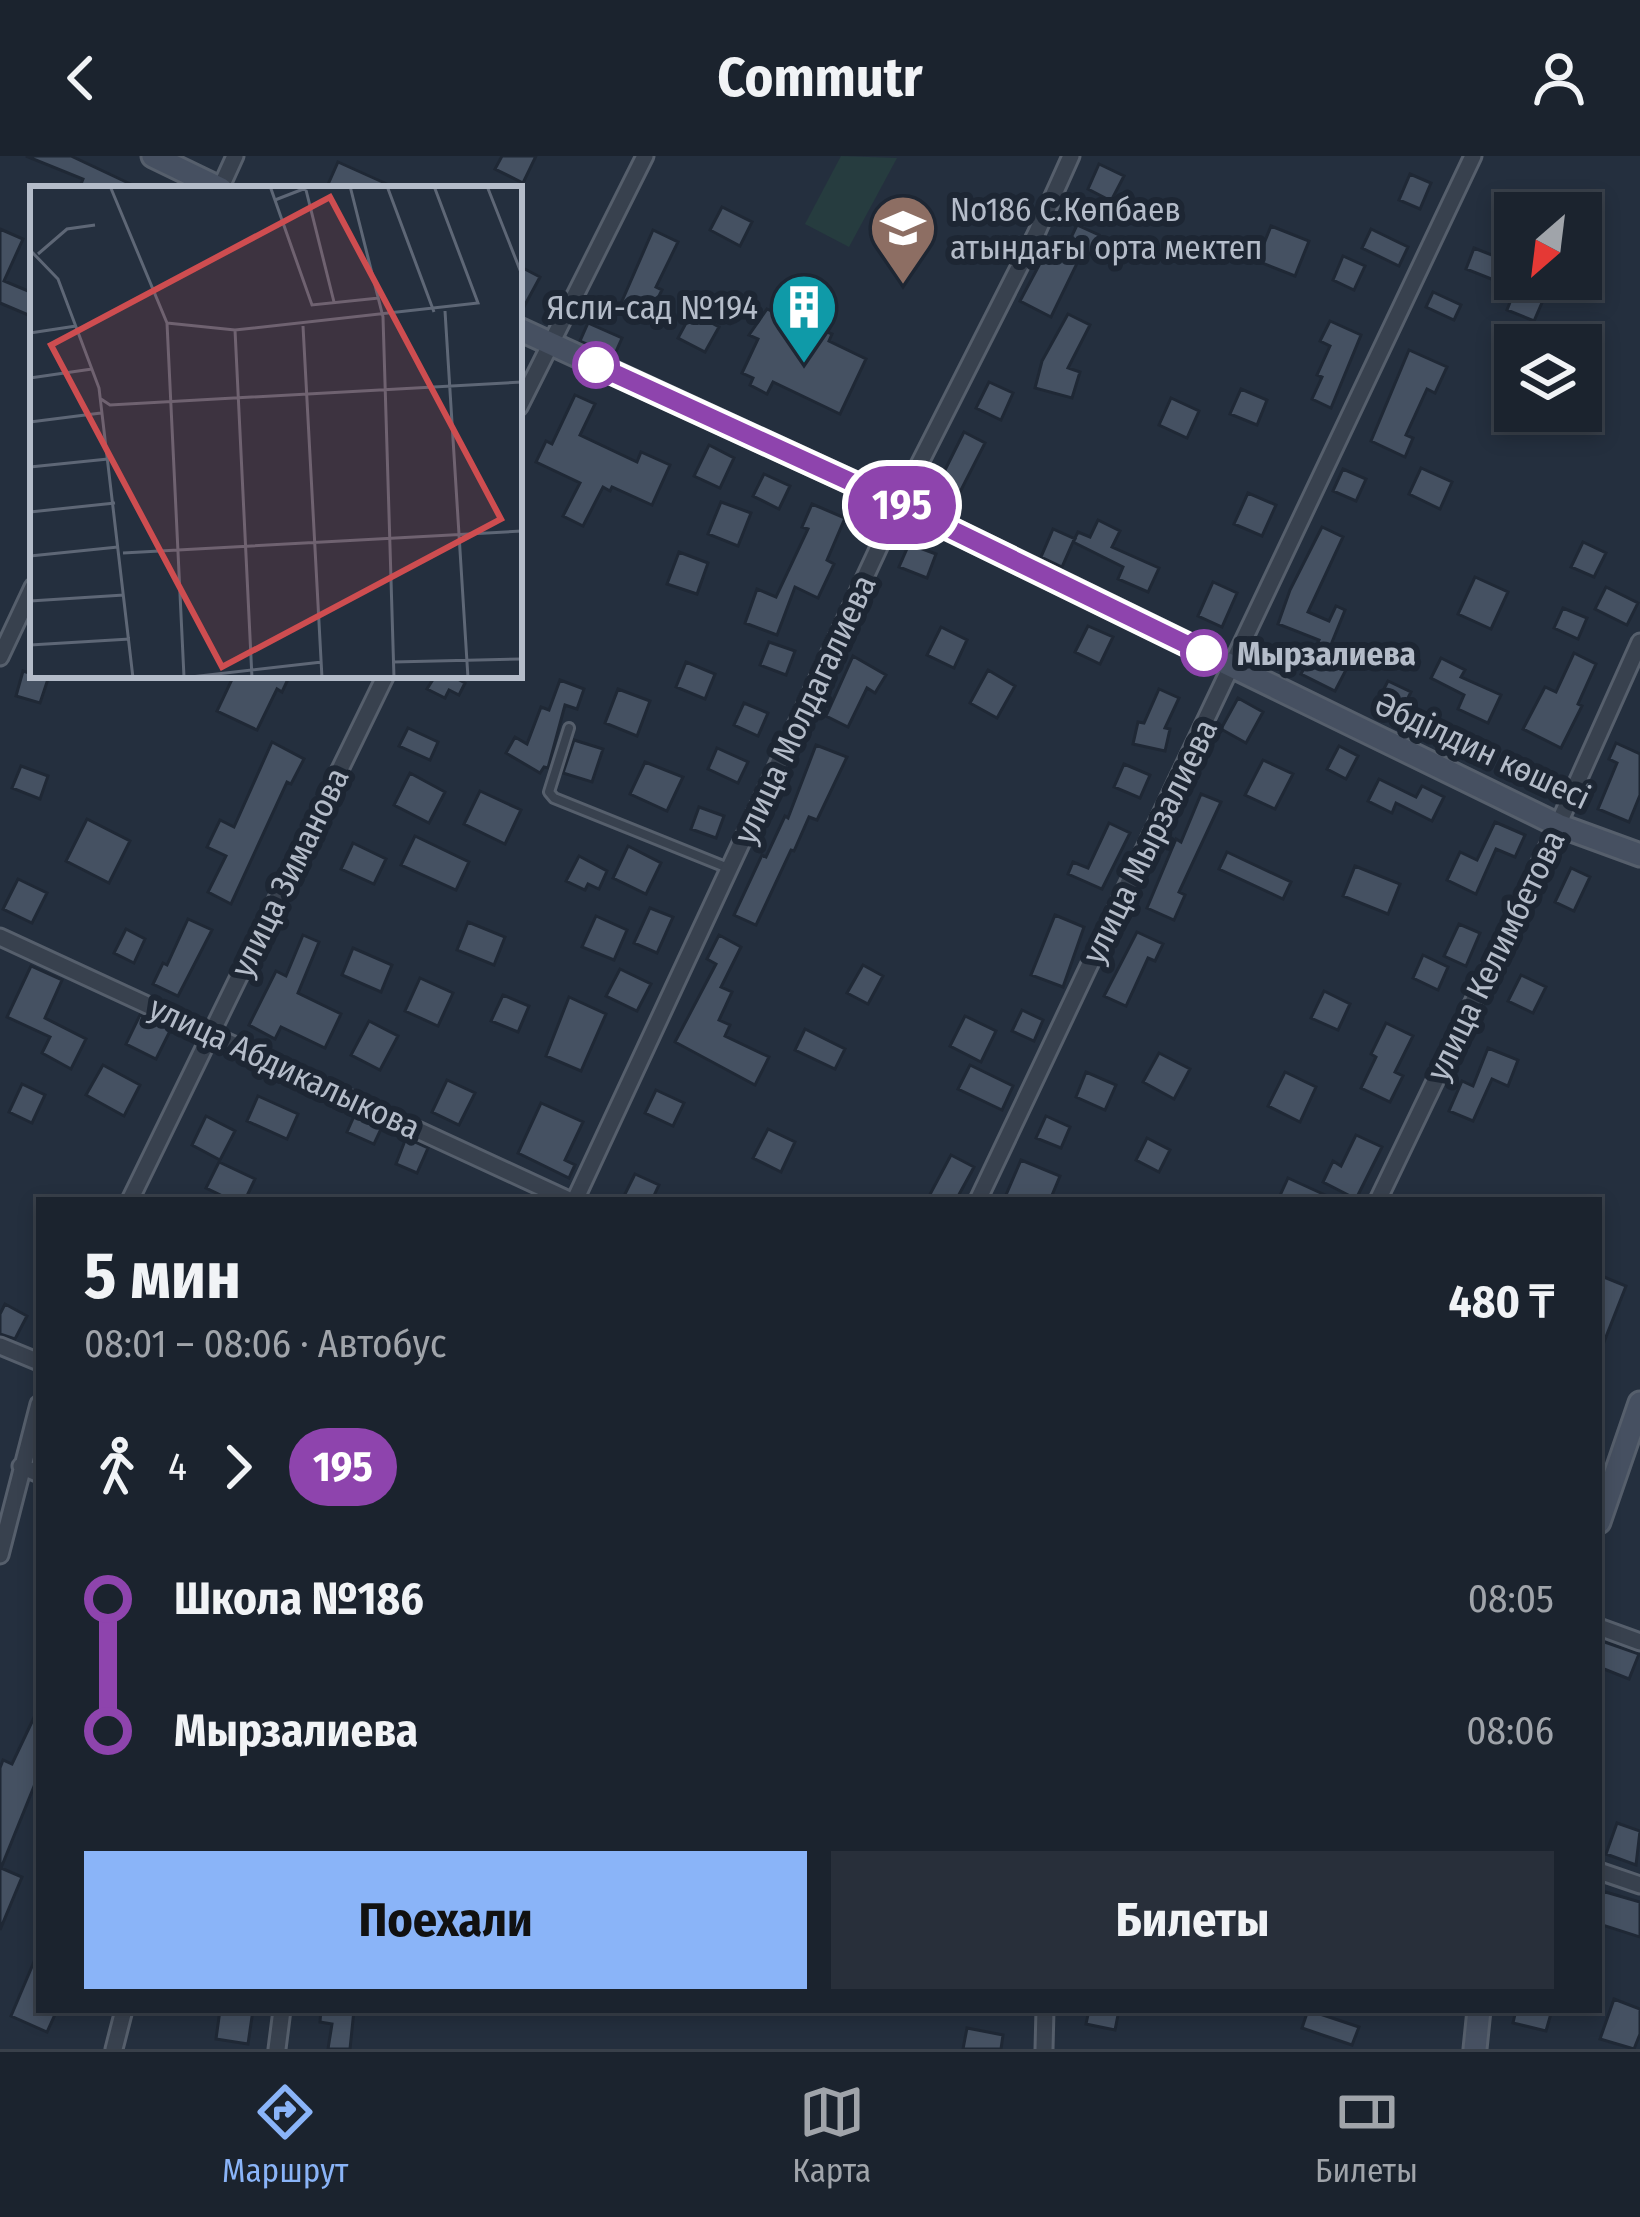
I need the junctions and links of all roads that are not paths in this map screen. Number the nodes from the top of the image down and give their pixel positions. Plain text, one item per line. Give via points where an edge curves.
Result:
1 (153, 156) edge
2 (236, 156) edge
3 (645, 156) edge
4 (1071, 156) edge
5 (1473, 156) edge
6 (214, 186) edge
7 (221, 186) edge
8 (522, 330) edge
9 (550, 344) junction
10 (522, 401) edge
11 (899, 504) junction
12 (30, 593) edge
13 (1640, 642) edge
14 (0, 657) edge
15 (1232, 667) junction
16 (385, 678) edge
17 (569, 728) dead end
18 (1558, 825) junction
19 (1640, 855) edge
20 (729, 869) junction
21 (0, 937) edge
22 (210, 1032) junction
23 (131, 1197) edge
24 (566, 1197) edge
25 (573, 1197) edge
26 (979, 1197) edge
27 (1379, 1197) edge
28 (0, 1346) edge
29 (36, 1361) edge
30 (1640, 1403) edge
31 (36, 1414) edge
32 (21, 1466) junction
33 (36, 1473) edge
34 (1602, 1513) edge
35 (0, 1555) edge
36 (1602, 1628) edge
37 (1640, 1642) edge
38 (1602, 1872) edge
39 (1640, 1886) edge
40 (123, 2013) edge
41 (282, 2013) edge
42 (1045, 2013) edge
43 (1479, 2013) edge
44 (114, 2049) edge
45 (277, 2049) edge
46 (1044, 2049) edge
47 (1475, 2049) edge

1 - 6 main road
2 - 7 street
3 - 9 street
4 - 11 street, улица Молдагалиева
5 - 15 street, улица Мырзалиева
8 - 9 main road, Әбділдин көшесі
9 - 10 street
9 - 11 main road, Әбділдин көшесі
11 - 15 main road, Әбділдин көшесі
11 - 20 street, улица Молдагалиева
12 - 14 street
13 - 18 street, улица Келимбетова
15 - 18 main road, Әбділдин көшесі
15 - 26 street, улица Мырзалиева
16 - 22 street, улица Зиманова
17 - 20 lane via 549,792 554,798
18 - 19 main road, Әбділдин көшесі
18 - 27 street, улица Келимбетова
20 - 25 street, улица Молдагалиева
21 - 22 street, улица Абдикалыкова
22 - 23 street, улица Зиманова
22 - 24 street, улица Абдикалыкова
28 - 29 street
30 - 34 main road
31 - 32 street
32 - 33 street
32 - 35 street
36 - 37 street
38 - 39 street
40 - 44 street
41 - 45 street
42 - 46 street
43 - 47 main road

